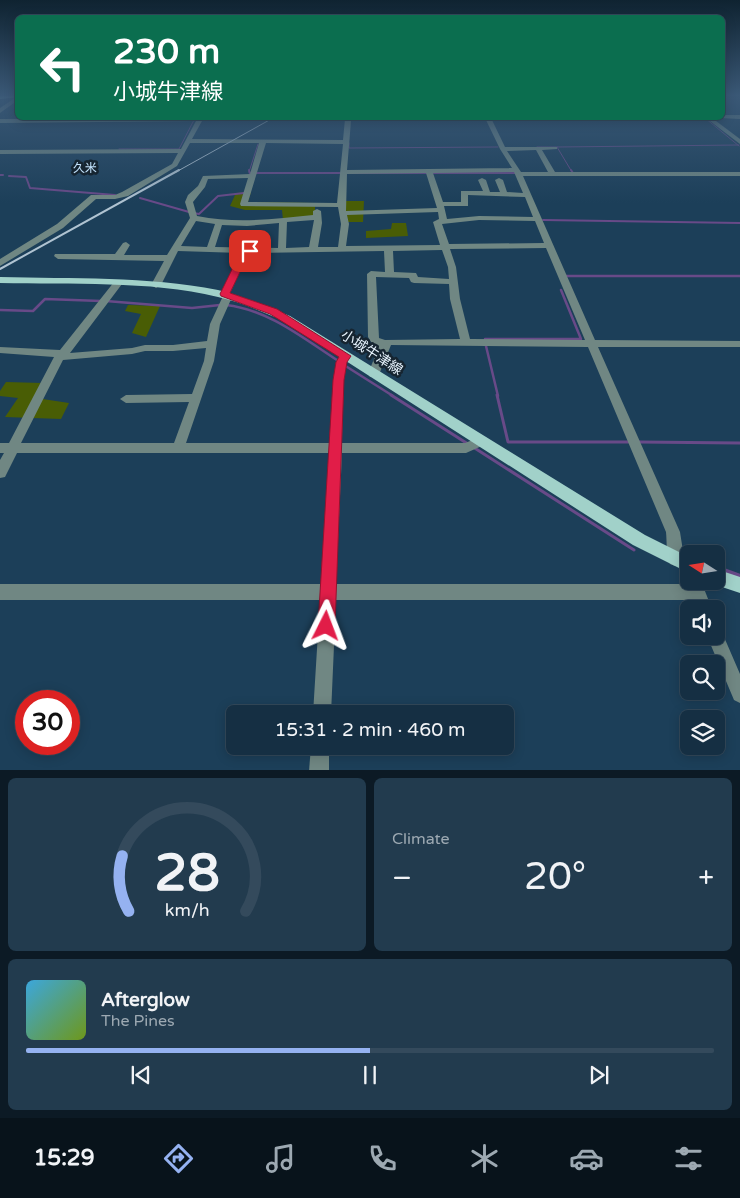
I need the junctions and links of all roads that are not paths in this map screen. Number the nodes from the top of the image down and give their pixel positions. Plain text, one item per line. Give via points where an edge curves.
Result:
1 (195, 131) edge
2 (347, 131) edge
3 (494, 131) edge
4 (726, 131) edge
5 (190, 141) junction
6 (264, 142) junction
7 (346, 142) junction
8 (740, 142) edge
9 (538, 148) junction
10 (554, 148) dead end
11 (503, 149) junction
12 (184, 151) junction
13 (0, 152) edge
14 (517, 172) junction
15 (430, 173) junction
16 (552, 173) junction
17 (344, 174) junction
18 (740, 174) edge
19 (251, 175) junction
20 (482, 180) dead end
21 (499, 180) dead end
22 (467, 183) dead end
23 (470, 193) junction
24 (486, 193) junction
25 (504, 194) junction
26 (527, 194) junction
27 (317, 205) junction
28 (441, 207) junction
29 (342, 209) junction
30 (238, 213) junction
31 (193, 215) junction
32 (317, 216) junction
33 (537, 219) junction
34 (444, 220) junction
35 (283, 221) junction
36 (219, 223) junction
37 (126, 245) dead end
38 (548, 245) junction
39 (446, 246) junction
40 (388, 247) junction
41 (175, 248) junction
42 (342, 248) junction
43 (313, 249) junction
44 (210, 250) junction
45 (282, 250) junction
46 (246, 251) junction
47 (58, 256) dead end
48 (117, 258) junction
49 (169, 258) junction
50 (0, 263) edge
51 (390, 275) junction
52 (2, 282) edge
53 (454, 282) junction
54 (117, 284) junction
55 (156, 285) junction
56 (225, 300) junction
57 (102, 301) joint
58 (466, 343) junction
59 (590, 343) junction
60 (211, 344) junction
61 (385, 344) junction
62 (740, 344) edge
63 (0, 350) edge
64 (61, 355) junction
65 (342, 361) junction
66 (374, 374) junction
67 (196, 398) junction
68 (126, 399) dead end
69 (475, 445) junction
70 (7, 448) edge
71 (336, 448) junction
72 (178, 449) junction
73 (0, 473) edge
74 (675, 559) junction
75 (680, 561) edge
76 (725, 579) edge
77 (740, 585) edge
78 (680, 586) edge
79 (328, 591) junction
80 (0, 592) edge
81 (719, 645) edge
82 (740, 694) edge
83 (322, 705) edge
84 (320, 755) edge
85 (319, 770) edge

1 - 5 street
2 - 7 street
3 - 11 street
4 - 8 street
5 - 6 street
5 - 12 street
6 - 7 street
6 - 19 street
7 - 17 street
9 - 10 street
9 - 11 street
9 - 16 street
11 - 14 street
12 - 13 street
12 - 50 street via 175,165 166,171 125,194 94,197 60,226
14 - 15 street
14 - 16 street
14 - 26 street
15 - 17 street
15 - 28 street
16 - 18 street
17 - 29 street
19 - 30 street
19 - 31 street via 205,177 201,188 189,202
20 - 24 street
21 - 25 street
22 - 23 street
23 - 24 street
23 - 28 street via 464,193 465,204
24 - 25 street
25 - 26 street
26 - 33 street
27 - 29 street
27 - 30 street
27 - 32 street
28 - 29 street
28 - 34 street
29 - 42 street via 345,224
30 - 35 street
30 - 36 street
31 - 36 street
31 - 41 street
32 - 35 street
32 - 43 street
33 - 34 street
33 - 38 street
34 - 39 street via 437,222
35 - 45 street
36 - 44 street
37 - 48 street
38 - 39 street
38 - 59 street
39 - 40 street
39 - 53 street
40 - 42 street
40 - 51 street
41 - 44 street
41 - 49 street
42 - 43 street
43 - 45 street
44 - 46 street
45 - 46 street
46 - 56 street
47 - 48 street
48 - 49 street
49 - 55 street
51 - 53 street via 413,275 414,280
51 - 61 street via 370,274 374,337
52 - 54 main road, 小城牛津線
53 - 58 street
54 - 55 main road, 小城牛津線
54 - 57 street
55 - 56 main road, 小城牛津線 via 188,288
56 - 60 street
56 - 65 main road, 小城牛津線 via 260,306 286,318
57 - 64 street
58 - 59 street
58 - 61 street
59 - 62 street
59 - 74 street via 673,532
60 - 64 street
60 - 67 street via 209,361
61 - 66 street
63 - 64 street
64 - 70 street
65 - 66 main road, 小城牛津線
65 - 71 street
66 - 69 main road, 小城牛津線
67 - 68 street
67 - 72 street
69 - 71 street
69 - 74 main road, 小城牛津線
70 - 72 street
70 - 73 street
71 - 72 street
71 - 79 street
74 - 75 main road, 小城牛津線
76 - 77 main road
78 - 79 street
79 - 80 street
79 - 83 street
81 - 82 street
84 - 85 street

